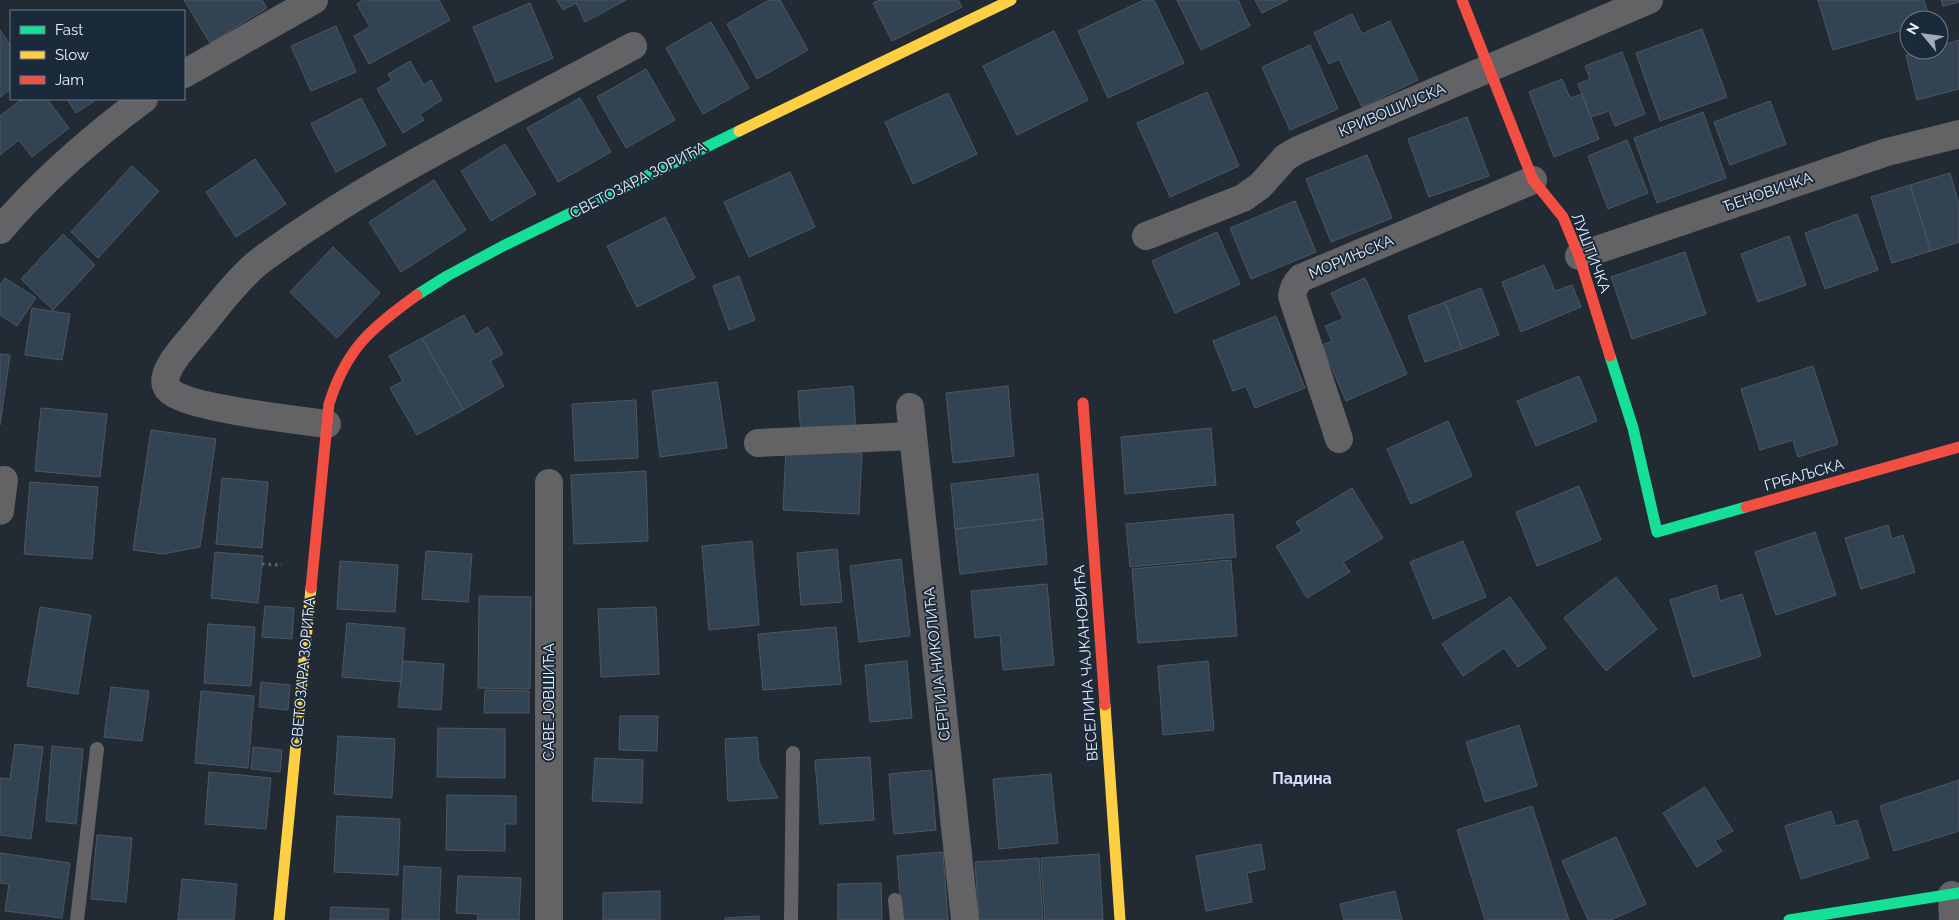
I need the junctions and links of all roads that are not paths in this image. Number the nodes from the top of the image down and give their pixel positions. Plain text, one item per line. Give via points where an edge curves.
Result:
1 (314, 0) edge
2 (1011, 0) edge
3 (1462, 0) edge
4 (1649, 0) edge
5 (633, 46) dead end
6 (1489, 70) junction
7 (185, 73) edge
8 (143, 100) edge
9 (1959, 134) edge
10 (1532, 180) junction
11 (0, 230) edge
12 (1146, 236) dead end
13 (1579, 256) junction
14 (1083, 403) dead end
15 (910, 407) dead end
16 (327, 424) junction
17 (913, 436) junction
18 (1338, 439) dead end
19 (758, 443) dead end
20 (1959, 447) edge
21 (4, 480) dead end
22 (549, 483) dead end
23 (0, 512) edge
24 (1657, 532) joint
25 (97, 750) dead end
26 (793, 753) dead end
27 (895, 900) dead end
28 (1956, 902) edge
29 (77, 920) edge
30 (279, 920) edge
31 (549, 920) edge
32 (791, 920) edge
33 (897, 920) edge
34 (965, 920) edge
35 (1120, 920) edge
36 (1789, 920) edge

1 - 7 street
2 - 16 street, СВЕТОЗАРА ЗОРИЋА via 734,132 454,273 407,303 359,342 338,377
3 - 6 street, ЛУШТИЧКА
4 - 6 street, КРИВОШИЈСКА
5 - 16 street via 343,203 281,246 255,265 228,292 177,356 166,378 169,390 180,397 222,408
6 - 10 street, ЛУШТИЧКА
6 - 12 street, КРИВОШИЈСКА via 1298,150 1286,157 1260,186 1243,198
8 - 11 street via 60,167 27,198
9 - 13 street, ЂЕНОВИЧКА via 1887,152
10 - 13 street, ЛУШТИЧКА via 1563,217
10 - 18 street, МОРИЊСКА via 1300,278 1296,283 1292,296
13 - 24 street, ЛУШТИЧКА via 1633,428
14 - 35 street, ВЕСЕЛИНА ЧАЈКАНОВИЋА
15 - 17 street, СЕРГИЈА НИКОЛИЋА
16 - 30 street, СВЕТОЗАРА ЗОРИЋА
17 - 19 street
17 - 34 street, СЕРГИЈА НИКОЛИЋА
20 - 24 street, ГРБАЉСКА
21 - 23 street
22 - 31 street, САВЕ ЈОВШИЋА
25 - 29 lane
26 - 32 lane
27 - 33 lane
28 - 36 street

